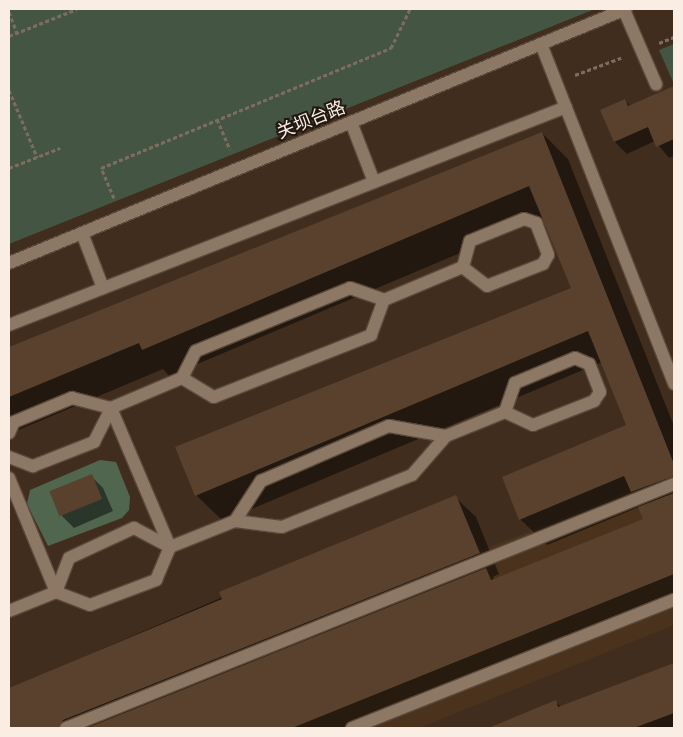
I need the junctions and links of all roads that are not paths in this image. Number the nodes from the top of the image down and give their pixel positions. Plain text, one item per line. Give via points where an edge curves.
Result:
1 (625, 9) edge
2 (541, 44) junction
3 (656, 84) dead end
4 (566, 106) junction
5 (351, 122) junction
6 (374, 182) junction
7 (82, 232) junction
8 (9, 263) edge
9 (463, 267) junction
10 (103, 288) junction
11 (384, 300) junction
12 (9, 325) edge
13 (182, 378) junction
14 (674, 384) edge
15 (111, 408) junction
16 (505, 412) junction
17 (9, 433) edge
18 (446, 436) junction
19 (9, 457) edge
20 (9, 478) edge
21 (674, 484) edge
22 (235, 521) junction
23 (170, 547) junction
24 (56, 592) junction
25 (674, 600) edge
26 (9, 611) edge
27 (66, 728) edge
28 (352, 728) edge

1 - 2 street, 关坝台路
1 - 3 street
2 - 4 street
2 - 5 street, 关坝台路
4 - 6 street
4 - 14 street
5 - 6 street
5 - 7 street, 关坝台路
6 - 10 street
7 - 8 street, 关坝台路
7 - 10 street
9 - 9 street via 470,241 524,218 536,223 548,255 543,264 487,286
9 - 11 street
10 - 12 street
11 - 13 street via 350,288 196,351
11 - 13 street via 371,335 214,398
13 - 15 street
15 - 17 street via 72,398 14,422
15 - 19 street via 94,442 33,466
15 - 23 street
16 - 16 street via 515,382 575,358 590,364 600,392 594,401 533,425
16 - 18 street
18 - 22 street via 412,475 282,527
18 - 22 street via 389,426 261,482
20 - 24 street
21 - 27 street
22 - 23 street
23 - 24 street via 156,580 90,605
23 - 24 street via 134,528 69,558
24 - 26 street
25 - 28 street

